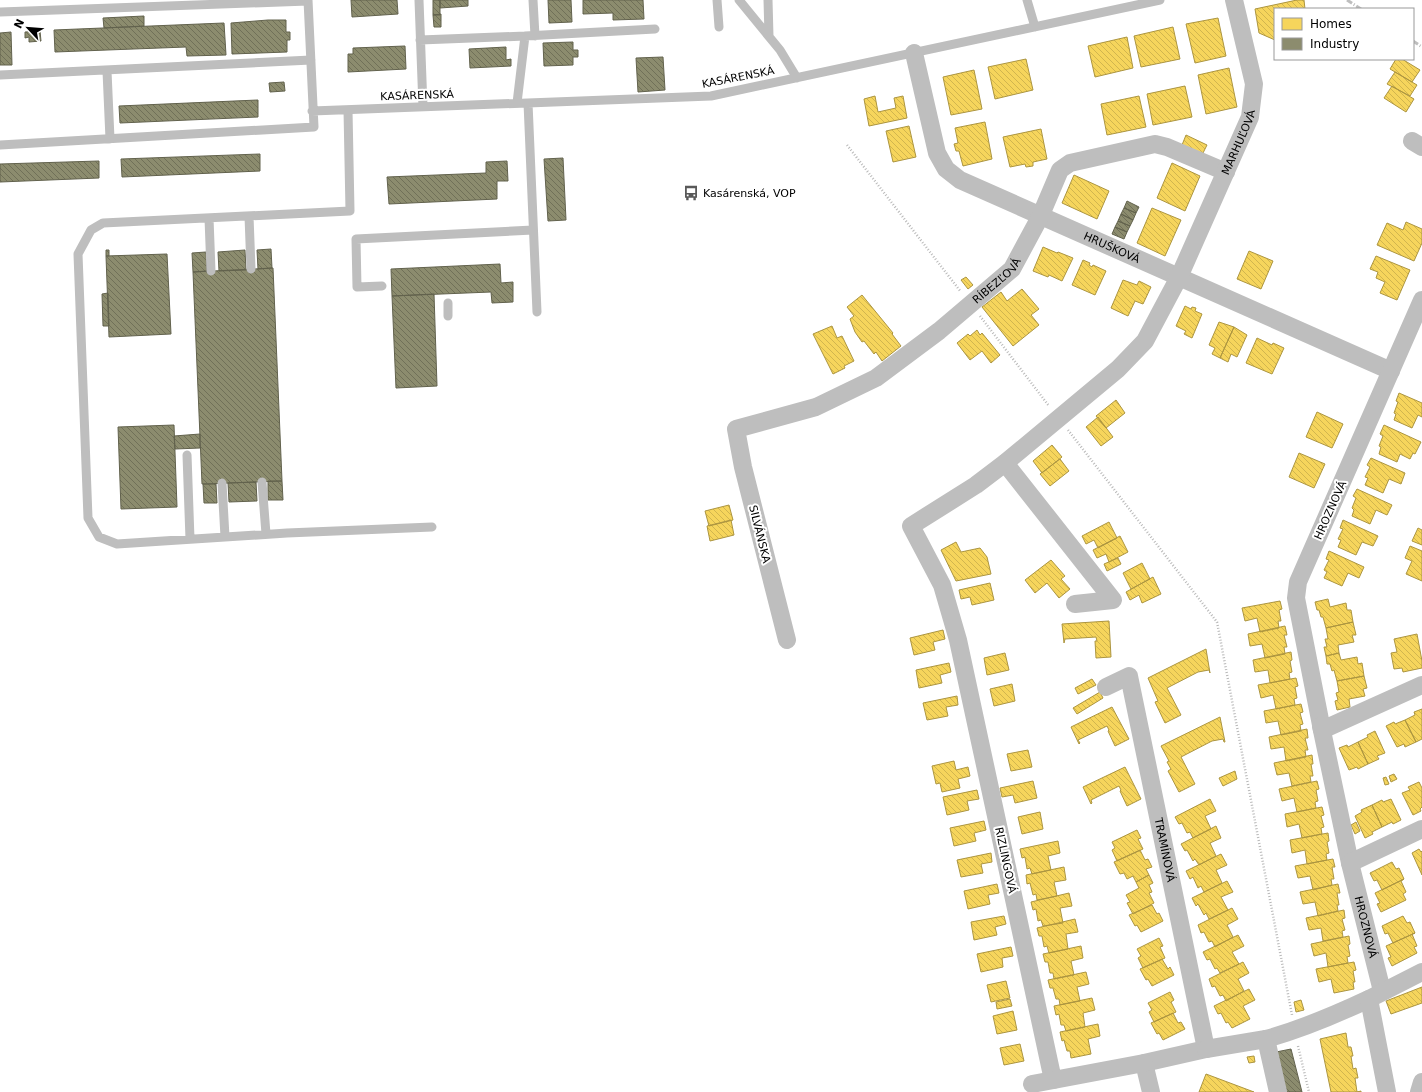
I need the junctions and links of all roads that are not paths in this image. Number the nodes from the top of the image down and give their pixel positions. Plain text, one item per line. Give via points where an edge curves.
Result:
1 (419, 0) edge
2 (533, 0) edge
3 (717, 0) edge
4 (739, 0) edge
5 (768, 0) edge
6 (1027, 0) edge
7 (1160, 0) edge
8 (1234, 0) edge
9 (308, 1) edge
10 (140, 4) edge
11 (0, 12) edge
12 (719, 27) dead end
13 (1035, 27) junction
14 (655, 29) dead end
15 (525, 36) junction
16 (535, 36) junction
17 (769, 36) junction
18 (420, 40) junction
19 (914, 53) junction
20 (311, 60) junction
21 (108, 71) junction
22 (0, 75) edge
23 (797, 78) junction
24 (528, 103) junction
25 (517, 104) junction
26 (423, 107) junction
27 (348, 110) junction
28 (312, 111) junction
29 (110, 139) junction
30 (0, 145) edge
31 (1226, 172) junction
32 (250, 216) junction
33 (1040, 217) junction
34 (209, 218) junction
35 (534, 230) junction
36 (251, 269) dead end
37 (212, 271) dead end
38 (1179, 277) junction
39 (382, 286) dead end
40 (1422, 300) edge
41 (448, 302) dead end
42 (537, 312) dead end
43 (448, 316) dead end
44 (1391, 371) junction
45 (736, 429) joint
46 (187, 455) dead end
47 (1005, 464) junction
48 (262, 482) dead end
49 (222, 483) dead end
50 (432, 528) dead end
51 (266, 534) junction
52 (225, 537) junction
53 (190, 539) junction
54 (1075, 604) dead end
55 (787, 640) dead end
56 (1422, 686) edge
57 (1106, 687) dead end
58 (1322, 728) junction
59 (1422, 829) edge
60 (1350, 863) junction
61 (1422, 972) edge
62 (1375, 995) junction
63 (1266, 1039) junction
64 (1206, 1049) junction
65 (1144, 1063) junction
66 (1053, 1080) junction
67 (1422, 1083) edge
68 (1032, 1084) dead end
69 (1151, 1092) edge
70 (1278, 1092) edge
71 (1387, 1092) edge
72 (1419, 1092) edge

1 - 18 lane
2 - 16 lane
3 - 12 lane
4 - 17 lane
5 - 17 lane
6 - 13 lane
7 - 13 lane, KASÁRENSKÁ
8 - 31 street, MARHUĽOVÁ via 1254,84 1250,117
9 - 10 lane
9 - 20 lane
10 - 11 lane
13 - 19 lane, KASÁRENSKÁ
14 - 16 lane
15 - 16 lane
15 - 18 lane
15 - 25 lane
17 - 23 lane
18 - 26 lane
19 - 23 lane, KASÁRENSKÁ
19 - 33 street, HRUŠKOVÁ via 936,153 946,168 960,180
20 - 21 lane
20 - 28 lane
21 - 22 lane
21 - 29 lane
23 - 24 lane, KASÁRENSKÁ via 711,96
24 - 25 lane, KASÁRENSKÁ
24 - 35 lane
25 - 26 lane, KASÁRENSKÁ
26 - 27 lane, KASÁRENSKÁ
27 - 28 lane, KASÁRENSKÁ
27 - 32 lane via 350,211
28 - 29 lane via 314,127
29 - 30 lane
31 - 33 street, RÍBEZĽOVÁ via 1155,144 1070,163 1060,170
31 - 38 street, MARHUĽOVÁ
32 - 34 lane
32 - 36 lane
33 - 38 street, HRUŠKOVÁ
33 - 45 street, RÍBEZĽOVÁ via 1012,269 939,331 876,378 816,407
34 - 37 lane
34 - 53 lane via 103,223 91,230 78,254 88,518 99,536 117,544
35 - 39 lane via 356,239 357,287
35 - 42 lane
38 - 44 street, HRUŠKOVÁ
38 - 47 street, MARHUĽOVÁ via 1145,341 1118,369
40 - 44 street, HROZNOVÁ
41 - 43 lane
44 - 58 street, HROZNOVÁ via 1298,582 1296,598
45 - 55 street, SILVÁNSKA via 743,467
46 - 53 lane
47 - 54 street via 1113,600
47 - 66 street, RIZLINGOVÁ via 912,526 942,585 958,640
48 - 51 lane
49 - 52 lane
50 - 51 lane
51 - 52 lane
52 - 53 lane
56 - 58 street
57 - 64 street, TRAMÍNOVÁ via 1129,676
58 - 60 street, HROZNOVÁ
59 - 60 street
60 - 62 street, HROZNOVÁ
61 - 62 street
62 - 63 street via 1335,1015
62 - 71 street, HROZNOVÁ
63 - 64 street
63 - 70 street
64 - 65 street
65 - 66 street
65 - 69 street
66 - 68 street
67 - 72 street

